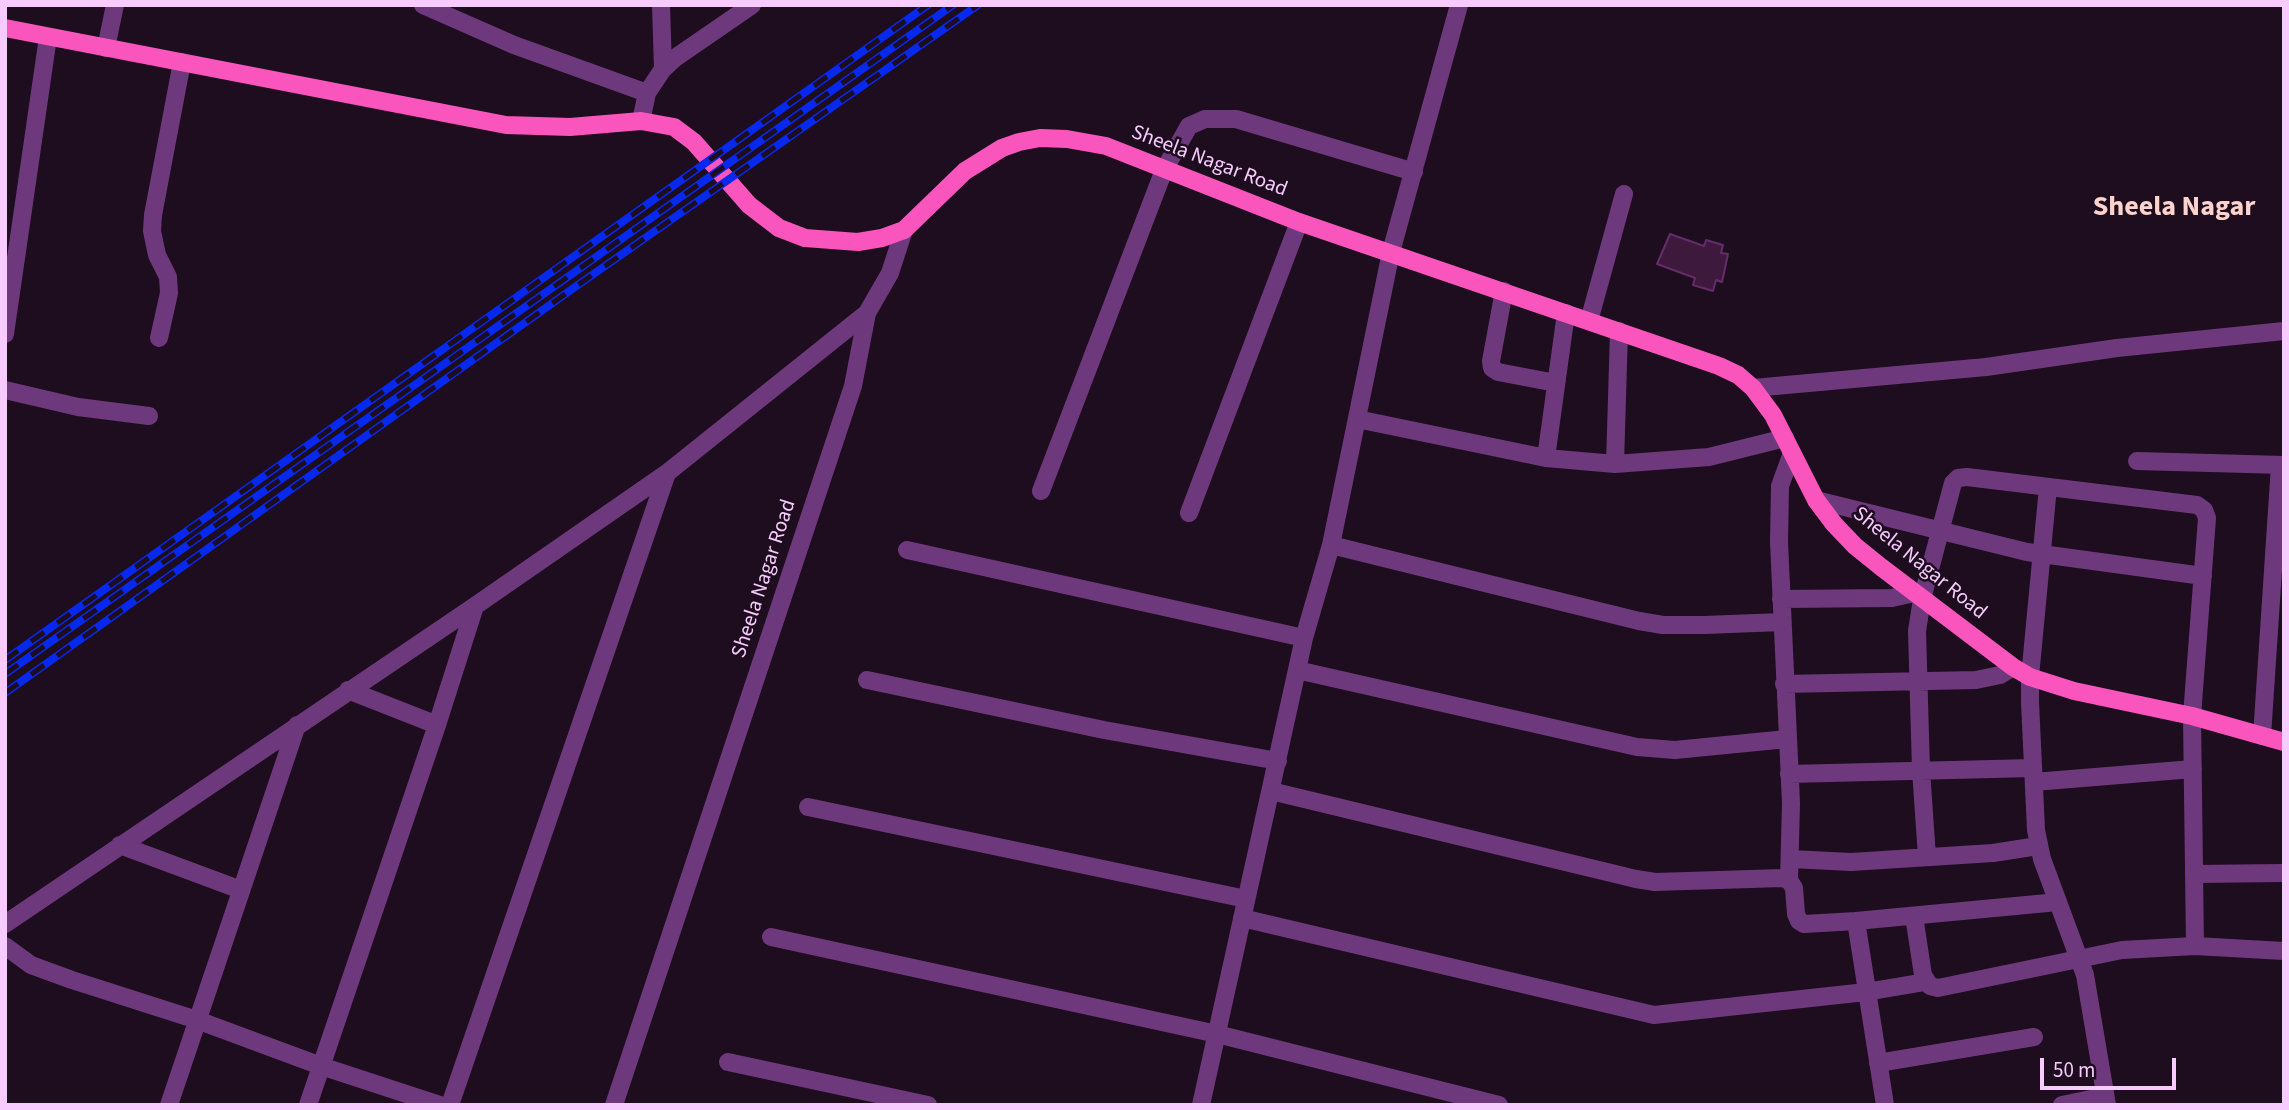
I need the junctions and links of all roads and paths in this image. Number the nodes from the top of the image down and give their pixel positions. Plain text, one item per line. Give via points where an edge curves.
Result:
1 (115, 5) edge
2 (423, 5) edge
3 (661, 5) edge
4 (752, 5) edge
5 (1459, 5) edge
6 (5, 28) edge
7 (48, 37) junction
8 (106, 48) junction
9 (182, 62) junction
10 (663, 69) junction
11 (648, 93) junction
12 (641, 121) junction
13 (1164, 170) junction
14 (1414, 172) junction
15 (1624, 194) dead end
16 (1299, 222) junction
17 (904, 230) junction
18 (1391, 252) junction
19 (1504, 291) junction
20 (866, 313) junction
21 (1566, 313) junction
22 (1589, 321) junction
23 (1619, 331) junction
24 (2284, 331) edge
25 (5, 334) edge
26 (159, 338) dead end
27 (1556, 383) junction
28 (1753, 388) junction
29 (5, 390) edge
30 (149, 416) dead end
31 (1356, 419) junction
32 (1788, 445) junction
33 (1546, 458) junction
34 (2137, 461) dead end
35 (1615, 464) junction
36 (2282, 465) edge
37 (667, 473) junction
38 (2048, 487) junction
39 (1041, 491) dead end
40 (1816, 500) junction
41 (1189, 513) dead end
42 (1942, 531) junction
43 (1331, 545) junction
44 (907, 550) dead end
45 (2041, 555) junction
46 (2203, 576) junction
47 (1918, 596) junction
48 (1781, 599) junction
49 (475, 606) junction
50 (1782, 622) junction
51 (1304, 638) junction
52 (2013, 667) junction
53 (1297, 670) junction
54 (2030, 677) junction
55 (866, 680) dead end
56 (1919, 681) junction
57 (1784, 684) junction
58 (348, 690) junction
59 (2192, 716) junction
60 (297, 725) junction
61 (437, 725) junction
62 (2262, 736) junction
63 (1787, 739) junction
64 (2284, 742) edge
65 (1278, 761) junction
66 (2193, 769) junction
67 (1921, 770) junction
68 (1789, 774) junction
69 (2033, 775) junction
70 (1271, 791) junction
71 (808, 807) dead end
72 (120, 845) junction
73 (2038, 846) junction
74 (1927, 857) junction
75 (1791, 859) junction
76 (2284, 873) edge
77 (2194, 874) junction
78 (1789, 880) junction
79 (241, 890) junction
80 (1245, 900) junction
81 (2058, 902) junction
82 (1914, 916) junction
83 (1242, 918) junction
84 (1856, 921) junction
85 (5, 923) edge
86 (771, 937) dead end
87 (5, 946) edge
88 (2195, 946) junction
89 (2284, 951) edge
90 (2080, 958) junction
91 (1926, 982) junction
92 (1866, 992) junction
93 (197, 1020) junction
94 (1217, 1034) junction
95 (2034, 1037) dead end
96 (728, 1062) dead end
97 (1878, 1063) junction
98 (321, 1066) junction
99 (2106, 1101) edge
100 (169, 1105) edge
101 (308, 1105) edge
102 (440, 1105) edge
103 (450, 1105) edge
104 (614, 1105) edge
105 (928, 1105) edge
106 (1201, 1105) edge
107 (1499, 1105) edge
108 (1885, 1105) edge
109 (2062, 1105) edge

1 - 8 street
2 - 11 street via 514,45
3 - 10 street
4 - 10 street
5 - 14 street
6 - 7 main road
7 - 8 main road
7 - 25 street
8 - 9 main road
9 - 12 main road via 506,125 570,127
9 - 26 street via 153,215 152,232 169,293
10 - 11 street
11 - 12 street
12 - 17 main road via 674,127 694,142 749,205 779,228 804,238 858,242
13 - 14 street via 1189,126 1226,118
13 - 16 main road, Sheela Nagar Road
13 - 17 main road, Sheela Nagar Road via 1089,142 1040,138 1019,142 964,171
13 - 39 street
14 - 18 street
15 - 22 street
16 - 18 main road, Sheela Nagar Road
16 - 41 street
17 - 20 street, Sheela Nagar Road via 890,273
18 - 19 main road, Sheela Nagar Road
18 - 31 street
19 - 21 main road, Sheela Nagar Road
19 - 27 street via 1492,368
20 - 37 street
20 - 104 street, Sheela Nagar Road via 853,386
21 - 22 main road, Sheela Nagar Road
21 - 27 street
22 - 23 main road, Sheela Nagar Road
23 - 28 main road, Sheela Nagar Road via 1719,366
23 - 35 street
24 - 28 street via 2117,348 1986,368
27 - 33 street
28 - 32 main road, Sheela Nagar Road
29 - 30 street via 78,407
31 - 33 street
31 - 43 street
32 - 35 street
32 - 40 main road, Sheela Nagar Road
32 - 48 street via 1780,486
33 - 35 street
34 - 36 street
36 - 62 street
37 - 49 street
37 - 103 street
38 - 42 street via 1958,478
38 - 45 street
38 - 46 street via 2197,505 2207,518
40 - 42 street
40 - 47 main road, Sheela Nagar Road via 1855,546
42 - 45 street
42 - 47 street
43 - 50 street via 1651,623
43 - 51 street
44 - 51 street
45 - 46 street
45 - 54 street
46 - 59 street
47 - 48 street
47 - 52 main road, Sheela Nagar Road
47 - 56 street
48 - 50 street
49 - 58 street
49 - 61 street
50 - 57 street
51 - 53 street
52 - 54 main road, Sheela Nagar Road
52 - 56 street via 1976,680
53 - 63 street via 1637,747 1675,750
53 - 65 street
54 - 59 main road, Sheela Nagar Road
54 - 69 street
55 - 65 street
56 - 57 street
56 - 67 street
57 - 63 street
58 - 60 street
58 - 61 street
59 - 62 main road, Sheela Nagar Road
59 - 66 street
60 - 72 street
60 - 79 street
61 - 98 street
62 - 64 main road, Sheela Nagar Road
63 - 68 street
65 - 70 street
66 - 69 street
66 - 77 street
67 - 68 street
67 - 69 street
67 - 74 street
68 - 75 street
69 - 73 street
70 - 78 street via 1636,879
70 - 80 street
71 - 80 street
72 - 79 street
72 - 85 street
73 - 74 street
73 - 81 street
74 - 75 street via 1835,863
75 - 78 street
76 - 77 street
77 - 88 street
78 - 84 street via 1799,921
79 - 93 street
80 - 83 street
81 - 82 street
81 - 90 street
82 - 84 street
82 - 91 street
83 - 92 street via 1637,1013 1672,1015
83 - 94 street
84 - 92 street
86 - 94 street
87 - 93 street via 31,965
88 - 89 street
88 - 90 street via 2122,950
90 - 91 street via 1938,988
90 - 99 street
91 - 92 street
92 - 97 street
93 - 98 street
93 - 100 street
94 - 106 street
94 - 107 street
95 - 97 street
96 - 105 street
97 - 108 street
98 - 101 street
98 - 102 street
99 - 109 street

